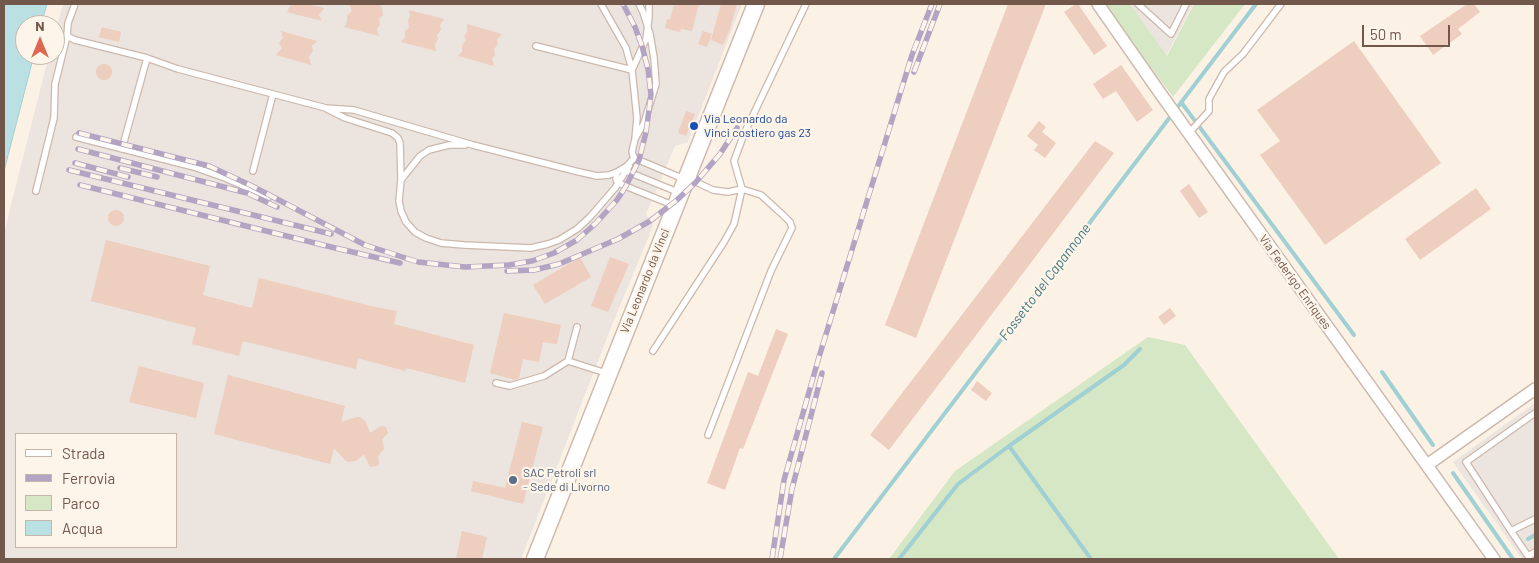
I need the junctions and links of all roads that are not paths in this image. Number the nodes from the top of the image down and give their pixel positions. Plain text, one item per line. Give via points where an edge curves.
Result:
1 (75, 4) edge
2 (601, 4) edge
3 (639, 4) edge
4 (649, 4) edge
5 (756, 4) edge
6 (806, 4) edge
7 (1098, 4) edge
8 (1138, 4) edge
9 (1186, 4) edge
10 (1281, 4) edge
11 (648, 27) junction
12 (67, 36) junction
13 (536, 46) dead end
14 (147, 58) junction
15 (632, 70) junction
16 (273, 94) junction
17 (326, 108) junction
18 (1189, 129) junction
19 (76, 137) dead end
20 (635, 139) junction
21 (473, 146) junction
22 (122, 148) junction
23 (634, 158) junction
24 (625, 169) junction
25 (253, 171) dead end
26 (617, 172) junction
27 (401, 180) junction
28 (618, 183) junction
29 (682, 188) junction
30 (742, 189) junction
31 (36, 191) dead end
32 (268, 197) dead end
33 (577, 327) dead end
34 (653, 351) dead end
35 (568, 361) junction
36 (608, 374) junction
37 (496, 383) dead end
38 (1535, 389) edge
39 (1535, 413) edge
40 (708, 435) dead end
41 (1427, 465) junction
42 (1535, 519) edge
43 (1511, 531) junction
44 (1535, 552) edge
45 (1529, 558) edge
46 (534, 559) edge
47 (1494, 559) edge

1 - 12 lane
2 - 15 lane via 626,48
3 - 11 lane
4 - 11 lane
5 - 29 main road, Via Leonardo da Vinci
6 - 30 lane via 734,161
7 - 18 street, Via Federigo Enriques
8 - 9 lane via 1171,34
10 - 18 lane via 1243,54 1224,72 1210,99 1210,111
11 - 15 lane
11 - 20 lane via 656,84 644,123
12 - 14 lane
12 - 31 lane via 55,84 54,118
13 - 15 lane
14 - 16 lane
14 - 22 lane
15 - 20 lane via 637,118
16 - 17 lane
16 - 25 lane
17 - 21 lane via 354,110
17 - 27 lane via 398,138
18 - 41 street, Via Federigo Enriques
19 - 22 lane
20 - 23 lane
21 - 26 lane via 590,174
21 - 27 lane via 449,145 429,150
22 - 32 lane via 194,167
23 - 24 lane
23 - 29 lane
24 - 26 lane
24 - 28 lane
24 - 29 lane
26 - 28 lane
27 - 28 lane via 401,211 415,232 426,238 441,243 532,248 554,242 577,229
28 - 29 lane
29 - 30 lane via 696,182 713,190 728,192
29 - 36 main road, Via Leonardo da Vinci
30 - 34 lane via 734,224
30 - 40 lane via 762,195 784,215 792,228 771,271
33 - 35 lane
35 - 36 lane
35 - 37 lane via 544,376 510,386
36 - 46 main road, Via Leonardo da Vinci
38 - 41 street
39 - 43 lane via 1466,462
41 - 47 street, Via Federigo Enriques
42 - 43 lane
43 - 45 lane
44 - 45 lane

